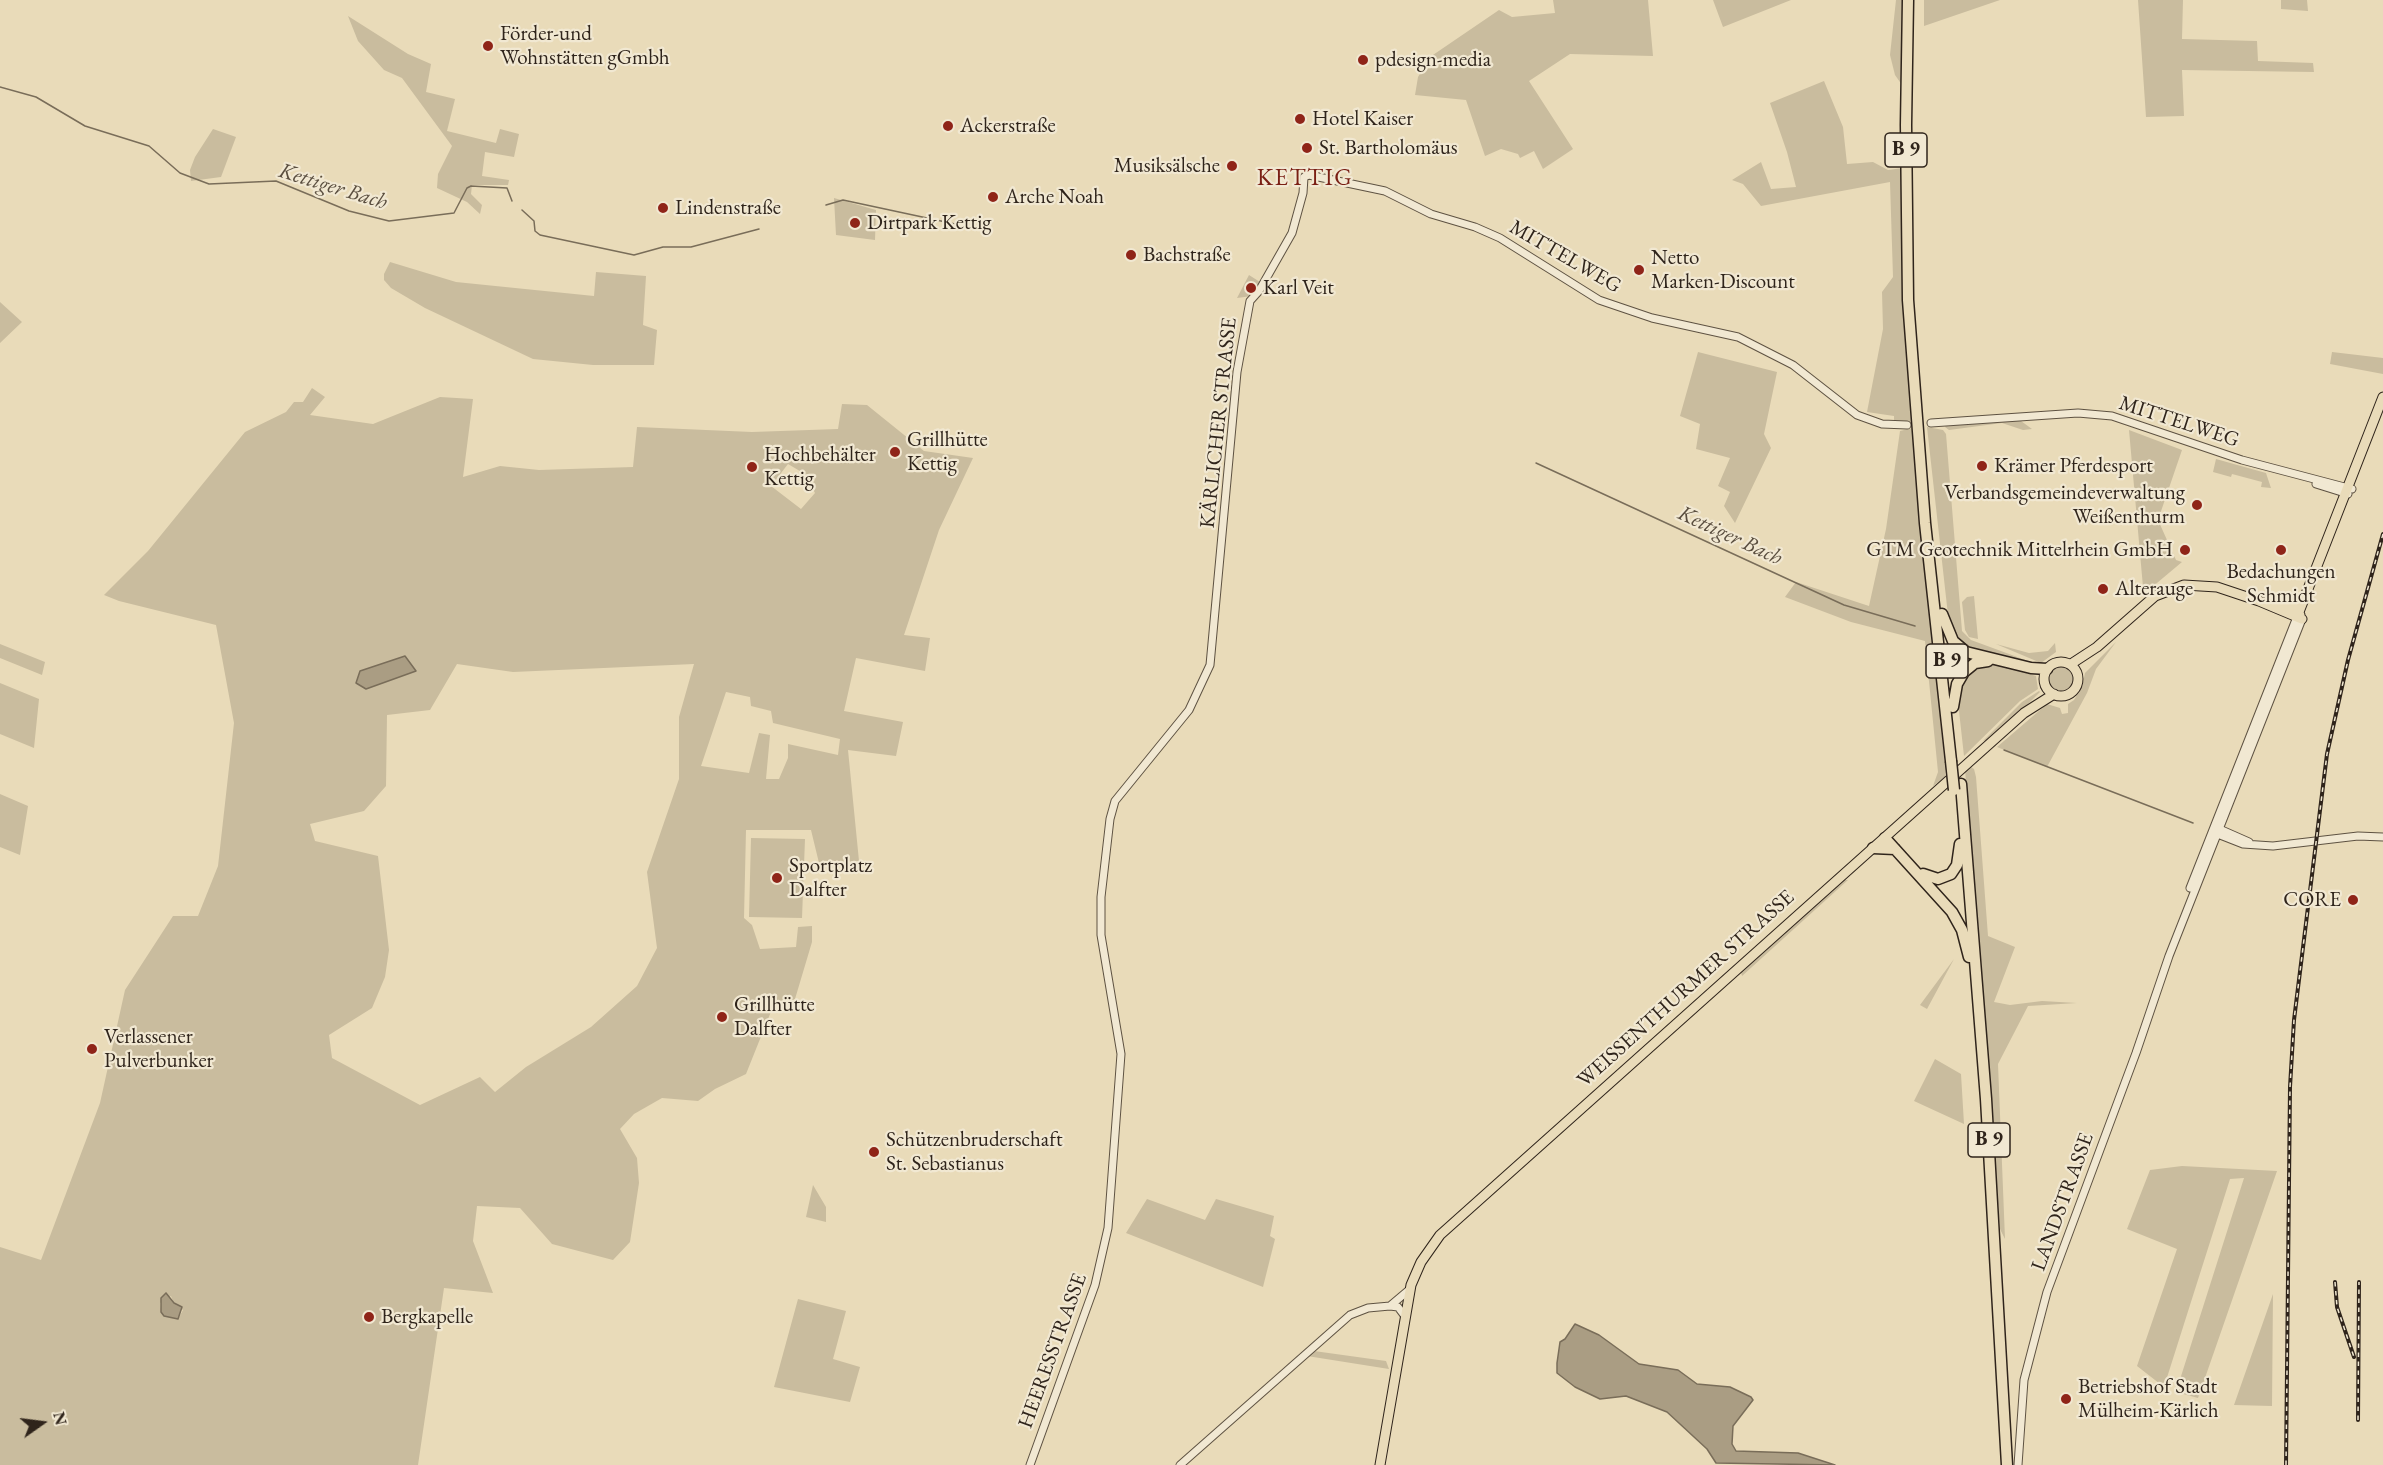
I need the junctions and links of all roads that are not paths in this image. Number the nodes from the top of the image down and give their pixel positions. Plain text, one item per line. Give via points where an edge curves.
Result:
1 (1908, 0) edge
2 (1914, 0) edge
3 (1304, 177) joint
4 (1911, 300) junction
5 (2383, 397) edge
6 (2383, 406) edge
7 (1931, 423) dead end
8 (1908, 425) dead end
9 (2352, 474) junction
10 (2306, 478) junction
11 (2334, 483) junction
12 (2348, 491) junction
13 (2308, 588) junction
14 (2259, 600) junction
15 (2286, 605) junction
16 (1942, 614) junction
17 (2299, 616) junction
18 (2074, 669) junction
19 (2046, 678) junction
20 (2054, 694) junction
21 (1953, 707) junction
22 (2024, 713) junction
23 (1955, 759) junction
24 (1958, 787) junction
25 (2215, 829) junction
26 (1888, 836) junction
27 (2383, 837) edge
28 (2228, 840) junction
29 (1960, 844) junction
30 (2254, 844) junction
31 (1873, 848) junction
32 (1895, 849) junction
33 (2207, 856) junction
34 (2169, 956) junction
35 (1969, 957) junction
36 (1105, 1246) joint
37 (1409, 1290) junction
38 (1390, 1306) junction
39 (1378, 1307) junction
40 (1404, 1315) junction
41 (1030, 1465) edge
42 (1180, 1465) edge
43 (1380, 1465) edge
44 (2000, 1465) edge
45 (2007, 1465) edge
46 (2018, 1465) edge

1 - 4 highway, B 9 via 1906,125
2 - 4 highway, B 9
3 - 8 street, MITTELWEG via 1385,191 1431,214 1466,224 1500,238 1599,300 1652,318 1738,337 1793,365 1857,415 1882,424
3 - 36 street, KÄRLICHER STRASSE via 1292,233 1250,300 1237,372 1210,665 1201,690 1178,726 1115,801 1110,819 1101,935 1120,1035 1121,1083
4 - 16 highway, B 9
4 - 23 highway, B 9 via 1923,502
5 - 9 main road
6 - 12 main road
7 - 10 street, MITTELWEG via 2068,414 2112,416
9 - 11 street
9 - 12 main road
10 - 11 street, MITTELWEG
10 - 12 street, MITTELWEG
11 - 12 street, MITTELWEG
12 - 13 main road
12 - 17 main road
13 - 15 main road
13 - 17 main road
14 - 15 main road
14 - 17 main road
14 - 18 main road via 2210,585 2172,588 2148,602
15 - 17 main road
16 - 19 highway via 1953,641 1966,652 2031,668
16 - 21 highway, B 9
17 - 25 street
18 - 19 main road via 2058,662
18 - 20 main road via 2078,683 2073,692 2064,696
19 - 20 main road
19 - 21 highway via 1998,663 1979,662 1967,668 1959,679
19 - 22 main road, WEISSENTHURMER STRASSE
20 - 22 main road, WEISSENTHURMER STRASSE
21 - 23 highway, B 9
22 - 26 main road, WEISSENTHURMER STRASSE
23 - 24 highway, B 9, bridge
24 - 29 highway, B 9
24 - 45 highway, B 9 via 1986,1098
25 - 28 street
25 - 30 street
25 - 33 street
25 - 34 street
26 - 29 highway, B 9 via 1921,872 1933,879 1945,878 1955,869
26 - 31 main road, WEISSENTHURMER STRASSE
26 - 32 highway, B 9
27 - 30 street via 2358,836 2281,846
28 - 30 street
28 - 33 street
29 - 35 highway, B 9
31 - 32 highway
31 - 37 main road, WEISSENTHURMER STRASSE via 1462,1213 1428,1250
32 - 35 highway, B 9 via 1952,912
33 - 34 street
34 - 46 street, LANDSTRASSE via 2037,1323 2022,1389
35 - 44 highway, B 9
36 - 41 street, HEERESSTRASSE via 1095,1285
37 - 38 street
37 - 40 main road, WEISSENTHURMER STRASSE
38 - 39 street
38 - 40 street via 1398,1307
39 - 40 street
39 - 42 street via 1359,1310 1342,1321
40 - 43 main road, WEISSENTHURMER STRASSE

